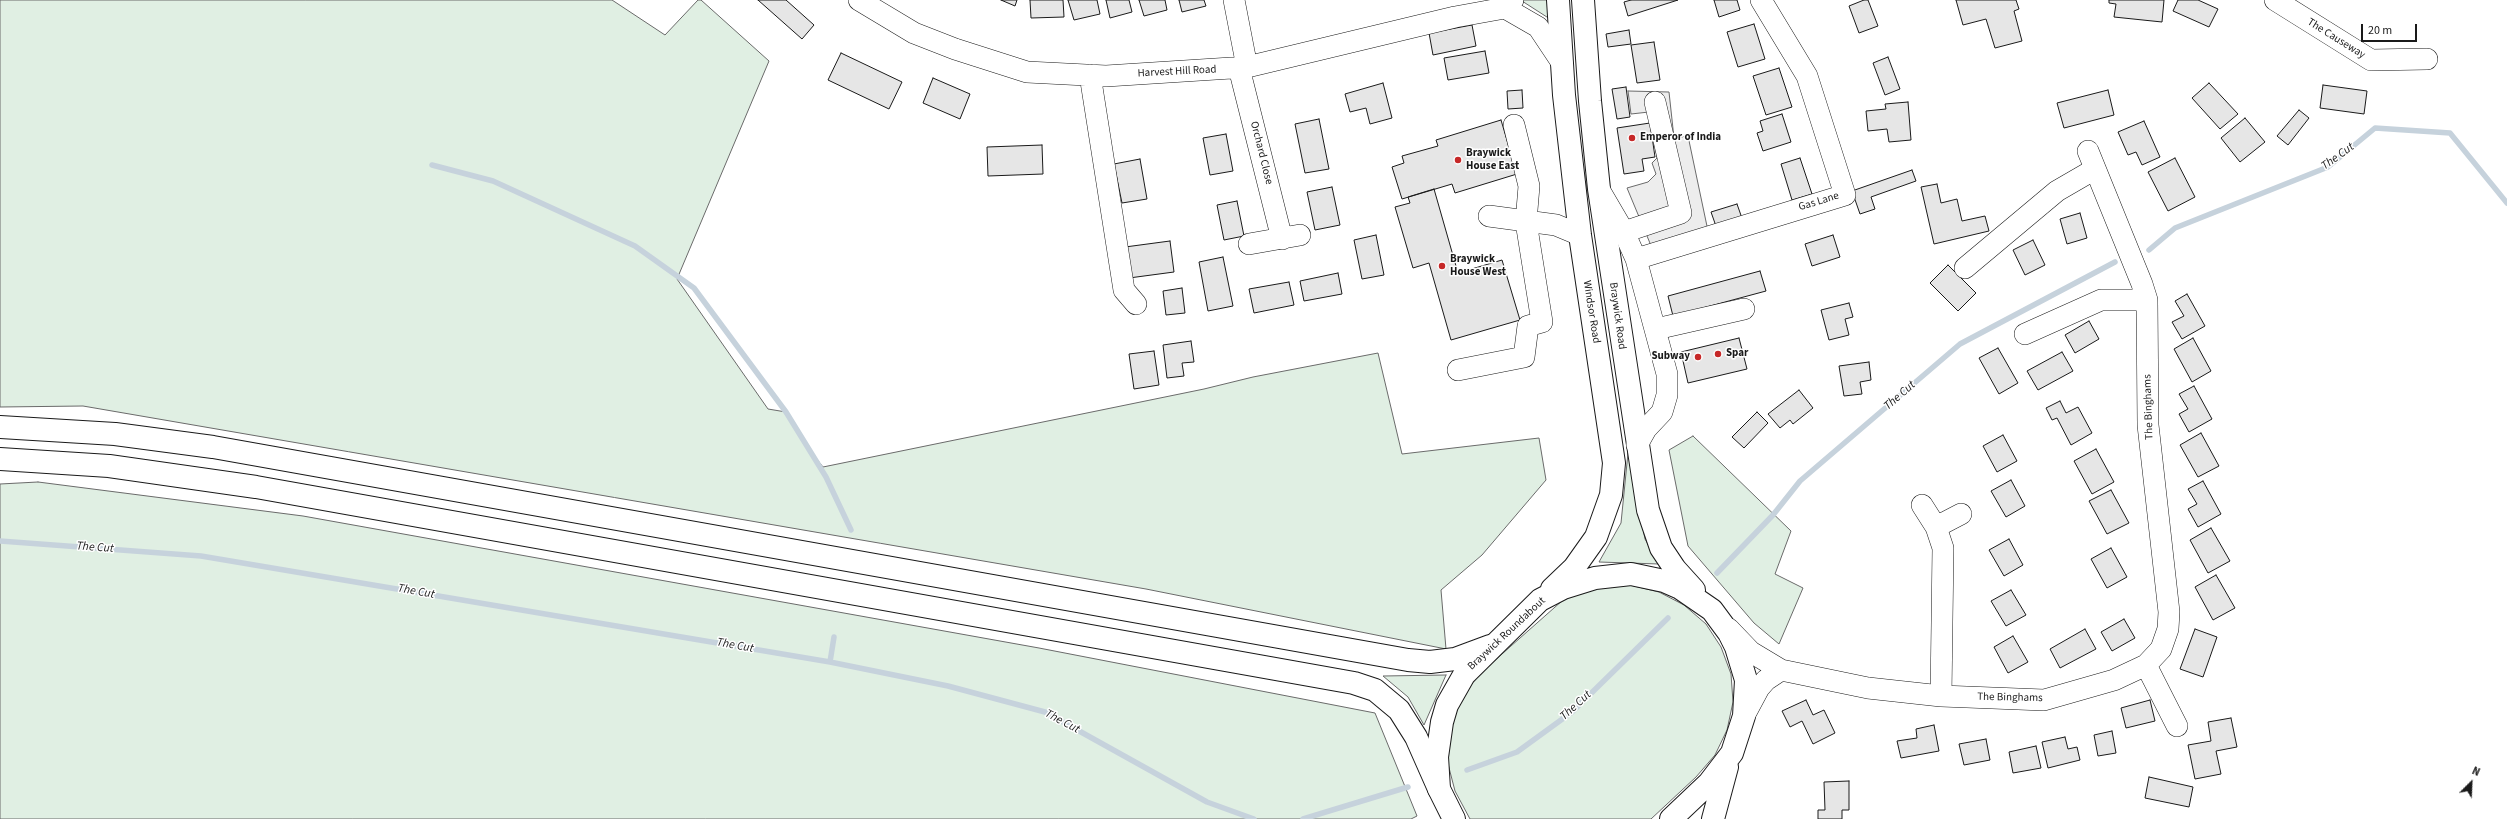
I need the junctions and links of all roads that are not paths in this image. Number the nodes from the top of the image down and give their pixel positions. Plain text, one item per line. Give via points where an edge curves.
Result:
1 (858, 0) edge
2 (1234, 0) edge
3 (1558, 0) edge
4 (1583, 0) edge
5 (1761, 0) edge
6 (2275, 0) edge
7 (1509, 4) edge
8 (1453, 8) edge
9 (2427, 59) dead end
10 (1562, 63) junction
11 (1243, 68) junction
12 (1090, 75) junction
13 (1655, 102) dead end
14 (1514, 125) dead end
15 (1599, 189) junction
16 (1489, 216) dead end
17 (1526, 222) junction
18 (1624, 232) junction
19 (1580, 235) junction
20 (1250, 244) dead end
21 (1636, 259) junction
22 (1965, 268) dead end
23 (2146, 300) junction
24 (1136, 304) dead end
25 (1744, 309) dead end
26 (1656, 329) junction
27 (2025, 334) dead end
28 (1458, 370) dead end
29 (0, 428) edge
30 (1637, 445) junction
31 (0, 459) edge
32 (1922, 505) dead end
33 (1961, 514) dead end
34 (1936, 528) junction
35 (1540, 600) junction
36 (1717, 615) junction
37 (1490, 646) junction
38 (2146, 665) junction
39 (1781, 670) junction
40 (1941, 696) junction
41 (1744, 716) junction
42 (2176, 726) dead end
43 (1732, 752) junction
44 (1440, 793) junction
45 (1451, 819) edge
46 (1454, 819) edge
47 (1671, 819) edge
48 (1713, 819) edge

1 - 12 street, Harvest Hill Road via 914,32 954,49 1027,72
2 - 11 street, Orchard Close
3 - 10 main road, Windsor Road
4 - 15 main road, Braywick Road
5 - 21 street, Gas Lane via 1807,76 1845,195
6 - 9 street, The Causeway via 2371,60
7 - 8 street, Harvest Hill Road
7 - 10 street, Harvest Hill Road via 1538,27
8 - 11 street, Harvest Hill Road
10 - 19 main road, Windsor Road
11 - 12 street, Harvest Hill Road
11 - 20 street, Orchard Close via 1291,237
12 - 24 street via 1124,290
13 - 18 street via 1680,213
14 - 17 street via 1529,186
15 - 18 street
15 - 30 main road, Braywick Road
16 - 17 street
17 - 19 street via 1556,225
17 - 28 street via 1542,322 1528,326 1524,357
18 - 21 street
19 - 35 main road, Windsor Road via 1612,445 1613,479 1607,511 1596,537 1574,568
21 - 26 street
22 - 23 street, The Binghams via 2091,160 2142,284
23 - 27 street via 2101,300
23 - 38 street, The Binghams via 2148,426 2169,612 2168,629 2160,649
25 - 26 street
26 - 30 street via 1667,374 1667,395 1662,412 1646,429
29 - 37 main road via 115,434 213,447 1408,660 1430,662 1454,659
30 - 36 main road, Braywick Road via 1648,510 1655,534 1675,569
31 - 44 main road via 109,466 249,486 1354,683 1375,690 1399,710 1416,737
32 - 34 street
33 - 34 street
34 - 40 street via 1943,548
35 - 36 main road, Braywick Roundabout via 1578,583 1613,575 1631,574 1669,583 1697,598
35 - 37 main road, Braywick Roundabout
36 - 39 street, The Binghams via 1751,652
36 - 41 main road, Braywick Roundabout via 1736,647 1743,668 1746,698
37 - 44 main road, Braywick Roundabout via 1464,674 1447,705 1440,728 1436,757
38 - 40 street, The Binghams via 2114,680 2044,700
38 - 42 street
39 - 40 street, The Binghams via 1868,688
39 - 41 street via 1759,688
41 - 43 main road, Braywick Roundabout
43 - 47 main road, Braywick Roundabout via 1709,783
43 - 48 main road
44 - 45 main road
44 - 46 main road, Braywick Roundabout

